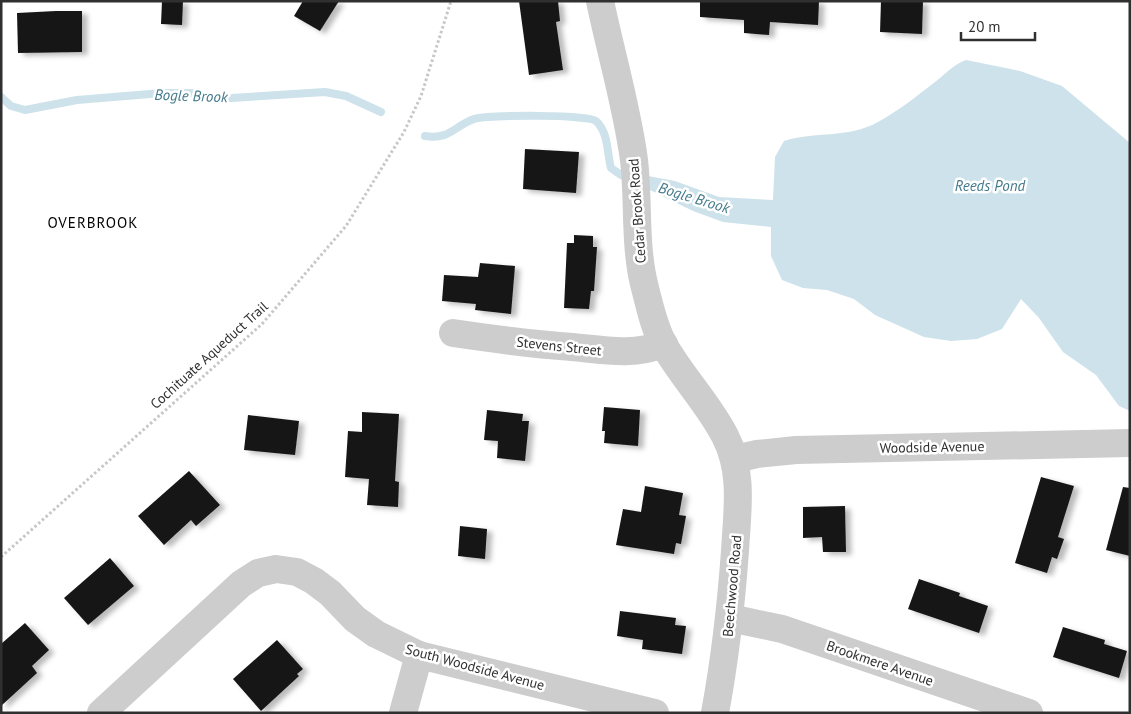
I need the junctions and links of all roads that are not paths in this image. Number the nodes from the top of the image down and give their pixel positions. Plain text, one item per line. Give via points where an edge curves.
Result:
1 (600, 1) edge
2 (454, 333) dead end
3 (664, 344) junction
4 (1130, 443) edge
5 (735, 459) junction
6 (730, 618) junction
7 (419, 655) junction
8 (101, 713) edge
9 (403, 713) edge
10 (655, 713) edge
11 (715, 713) edge
12 (1029, 713) edge

1 - 3 street, Cedar Brook Road via 634,160 636,230 643,281 655,325
2 - 3 street, Stevens Street via 624,352 638,352
3 - 5 street, Cedar Brook Road via 713,416
4 - 5 street, Woodside Avenue via 796,450
5 - 6 street, Beechwood Road via 738,494
6 - 11 street, Beechwood Road
6 - 12 street, Brookmere Avenue via 782,629
7 - 8 street, South Woodside Avenue via 376,634 314,581 297,572 276,569 258,573 241,584
7 - 9 street
7 - 10 street, South Woodside Avenue

